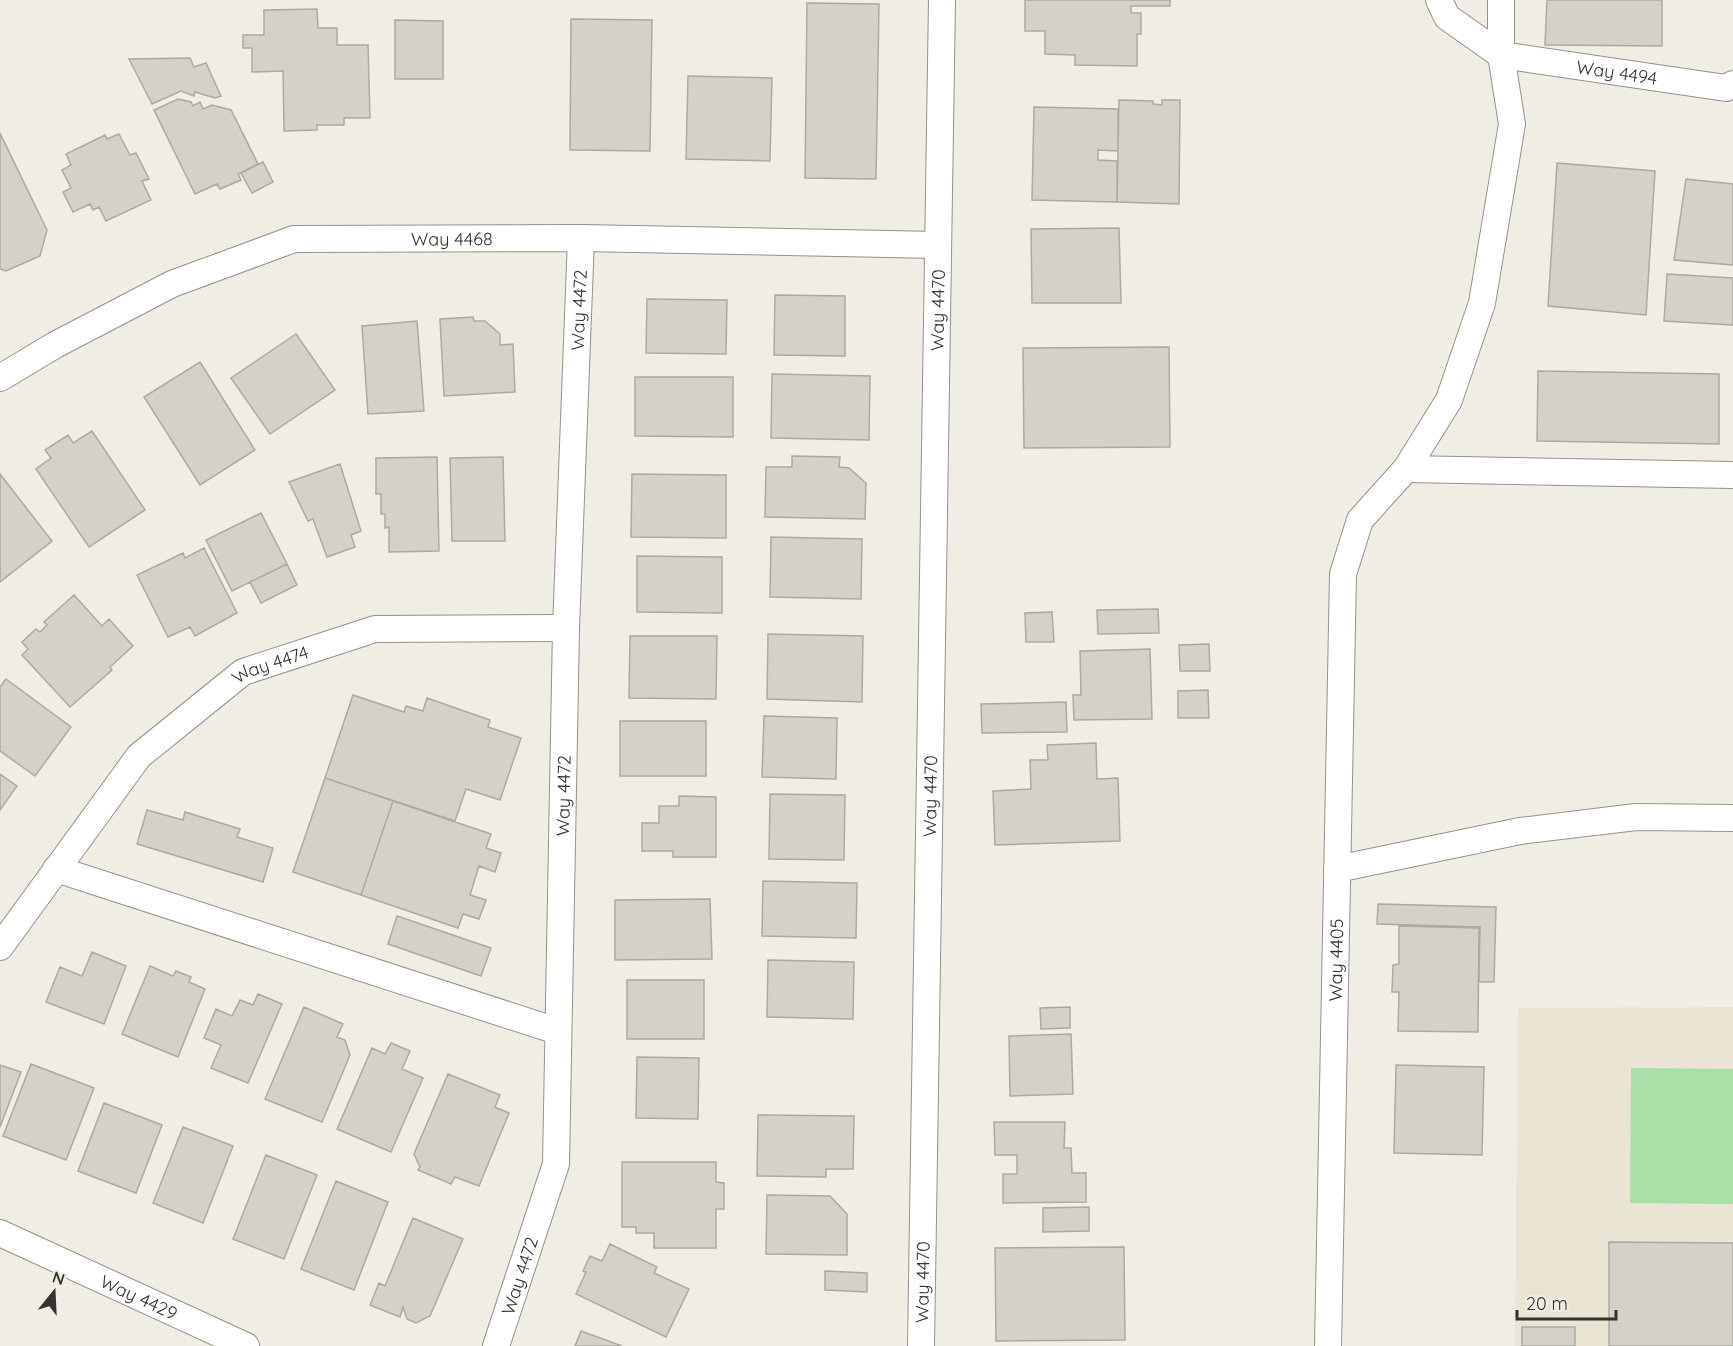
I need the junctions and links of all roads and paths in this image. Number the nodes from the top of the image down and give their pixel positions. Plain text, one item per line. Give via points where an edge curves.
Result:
1 (942, 0) edge
2 (1439, 0) edge
3 (1501, 0) edge
4 (1501, 55) junction
5 (1733, 84) edge
6 (581, 238) junction
7 (938, 245) junction
8 (0, 378) edge
9 (1406, 469) junction
10 (1733, 475) edge
11 (566, 628) junction
12 (1733, 818) edge
13 (56, 869) junction
14 (1337, 869) junction
15 (0, 947) edge
16 (557, 1031) junction
17 (0, 1233) edge
18 (233, 1343) edge
19 (496, 1346) edge
20 (921, 1346) edge
21 (1328, 1346) edge

1 - 7 street, Way 4470
2 - 4 street via 1447,17
3 - 4 street, Way 4405
4 - 5 street, Way 4494 via 1726,87
4 - 9 street, Way 4405 via 1512,124 1482,303 1449,400
6 - 7 street, Way 4468
6 - 8 street, Way 4468 via 294,239 172,284
6 - 11 street, Way 4472
7 - 20 street, Way 4470
9 - 10 street
9 - 14 street, Way 4405 via 1360,520 1343,574
11 - 13 street, Way 4474 via 375,629 243,672 139,756
11 - 16 street, Way 4472
12 - 14 street via 1636,817 1520,831
13 - 15 street, Way 4474
13 - 16 street
14 - 21 street, Way 4405
16 - 19 street, Way 4472 via 556,1164
17 - 18 street, Way 4429

